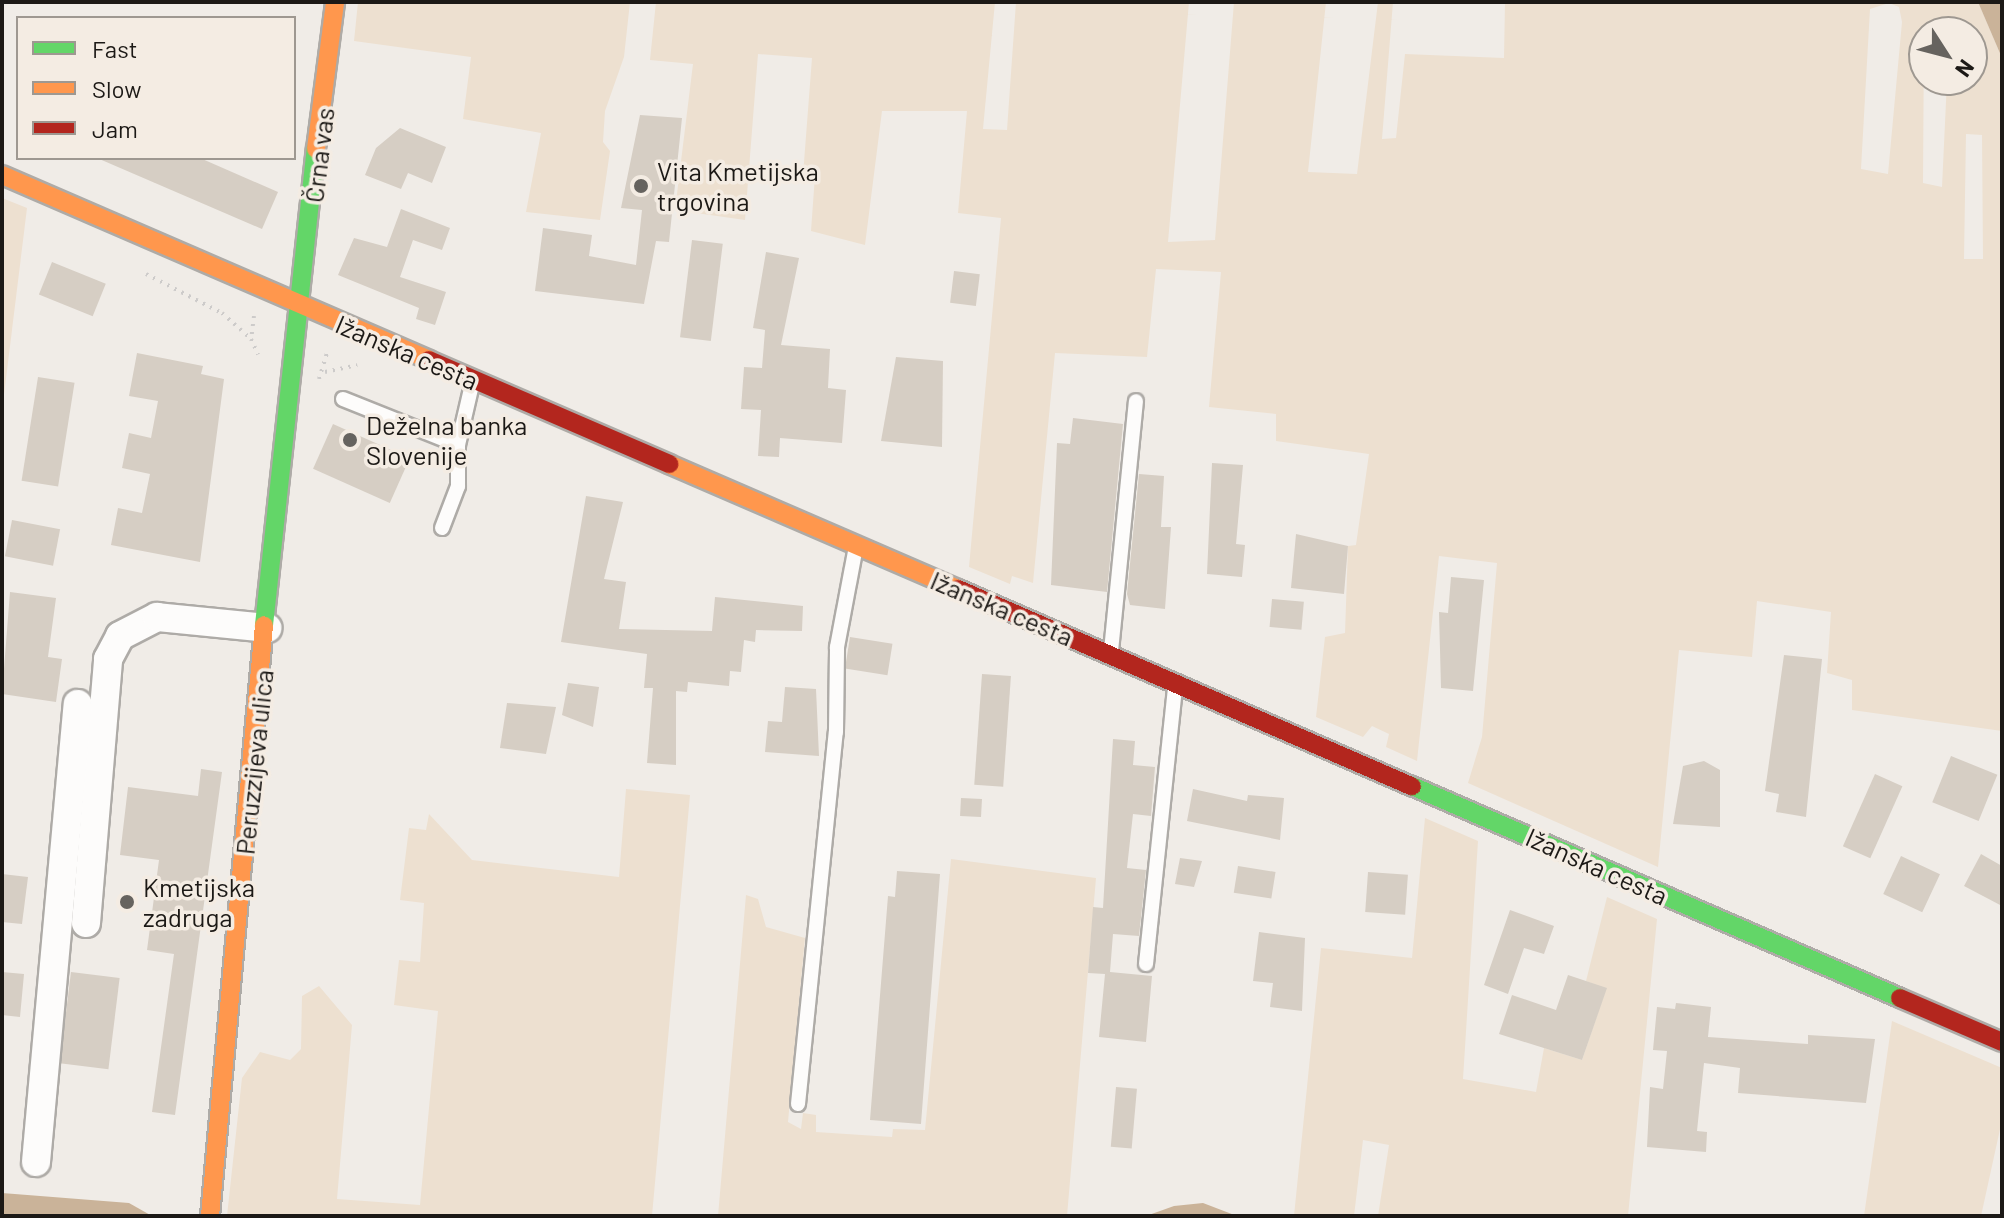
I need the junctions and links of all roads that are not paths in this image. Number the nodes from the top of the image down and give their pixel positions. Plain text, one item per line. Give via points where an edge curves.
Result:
1 (335, 2) edge
2 (2, 175) edge
3 (296, 307) junction
4 (473, 380) junction
5 (343, 399) dead end
6 (1136, 401) dead end
7 (458, 445) junction
8 (442, 528) dead end
9 (857, 546) junction
10 (267, 628) junction
11 (1110, 655) junction
12 (1175, 683) junction
13 (78, 704) dead end
14 (86, 923) dead end
15 (1146, 964) dead end
16 (2002, 1042) edge
17 (798, 1104) dead end
18 (36, 1162) dead end
19 (211, 1210) edge

1 - 3 main road, Črna vas
2 - 3 main road, Ižanska cesta
3 - 4 main road, Ižanska cesta
3 - 10 main road, Peruzzijeva ulica
4 - 7 lane
4 - 9 main road, Ižanska cesta
5 - 7 lane
6 - 11 lane
7 - 8 lane via 458,486
9 - 11 main road, Ižanska cesta
9 - 17 lane via 837,647 836,732
10 - 14 street via 157,617 120,636 108,659
10 - 19 main road, Peruzzijeva ulica
11 - 12 main road, Ižanska cesta
12 - 15 lane
12 - 16 main road, Ižanska cesta
13 - 18 street

